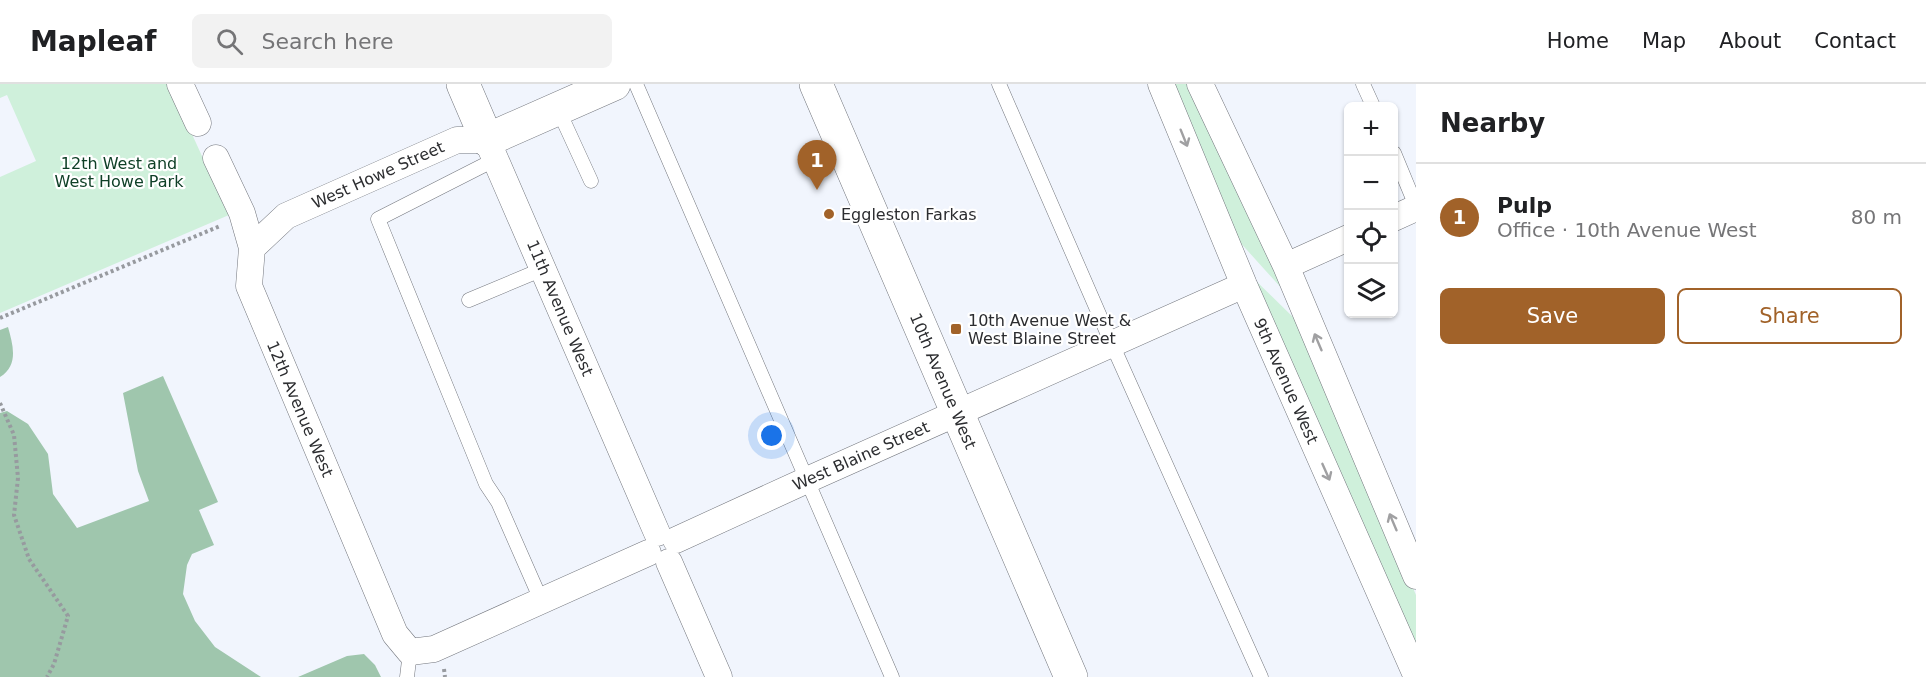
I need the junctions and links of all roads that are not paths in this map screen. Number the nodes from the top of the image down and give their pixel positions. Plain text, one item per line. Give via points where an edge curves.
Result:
1 (180, 84) edge
2 (463, 84) edge
3 (614, 84) edge
4 (636, 84) edge
5 (816, 84) edge
6 (999, 84) edge
7 (1161, 84) edge
8 (1200, 84) edge
9 (1363, 84) edge
10 (1371, 102) edge
11 (558, 109) junction
12 (198, 123) dead end
13 (491, 149) junction
14 (1395, 156) edge
15 (216, 158) dead end
16 (591, 181) dead end
17 (1416, 207) edge
18 (1398, 216) edge
19 (1344, 240) edge
20 (252, 248) junction
21 (1286, 266) junction
22 (543, 269) junction
23 (1244, 285) junction
24 (469, 300) dead end
25 (1112, 344) junction
26 (956, 413) junction
27 (807, 480) junction
28 (662, 547) junction
29 (1416, 576) edge
30 (541, 600) junction
31 (410, 652) junction
32 (1416, 675) edge
33 (407, 677) edge
34 (719, 677) edge
35 (892, 677) edge
36 (1071, 677) edge
37 (1261, 677) edge

1 - 12 street
2 - 13 street, 11th Avenue West
3 - 11 street, West Howe Street
4 - 27 lane
5 - 26 street, 10th Avenue West
6 - 25 lane
7 -> 23 street, 9th Avenue West
8 - 21 street
9 - 10 lane
11 - 13 street, West Howe Street
11 - 16 lane
13 - 20 street, West Howe Street via 458,140 286,216
13 - 22 street, 11th Avenue West
13 - 30 lane, West Howe Street via 378,219 486,484 498,502
14 - 17 lane
15 - 20 street, 12th Avenue West via 242,213
17 - 18 street
19 - 21 street
20 - 31 street, 12th Avenue West via 249,286 395,634
29 -> 21 street
22 - 24 lane
22 - 28 street, 11th Avenue West
23 - 25 street, West Blaine Street
23 -> 32 street, 9th Avenue West
25 - 26 street, West Blaine Street
25 - 37 lane
26 - 27 street, West Blaine Street
26 - 36 street, 10th Avenue West
27 - 28 street, West Blaine Street
27 - 35 lane
28 - 30 street, West Blaine Street
28 - 34 street, 11th Avenue West
30 - 31 street, West Blaine Street via 434,649
31 - 33 lane

